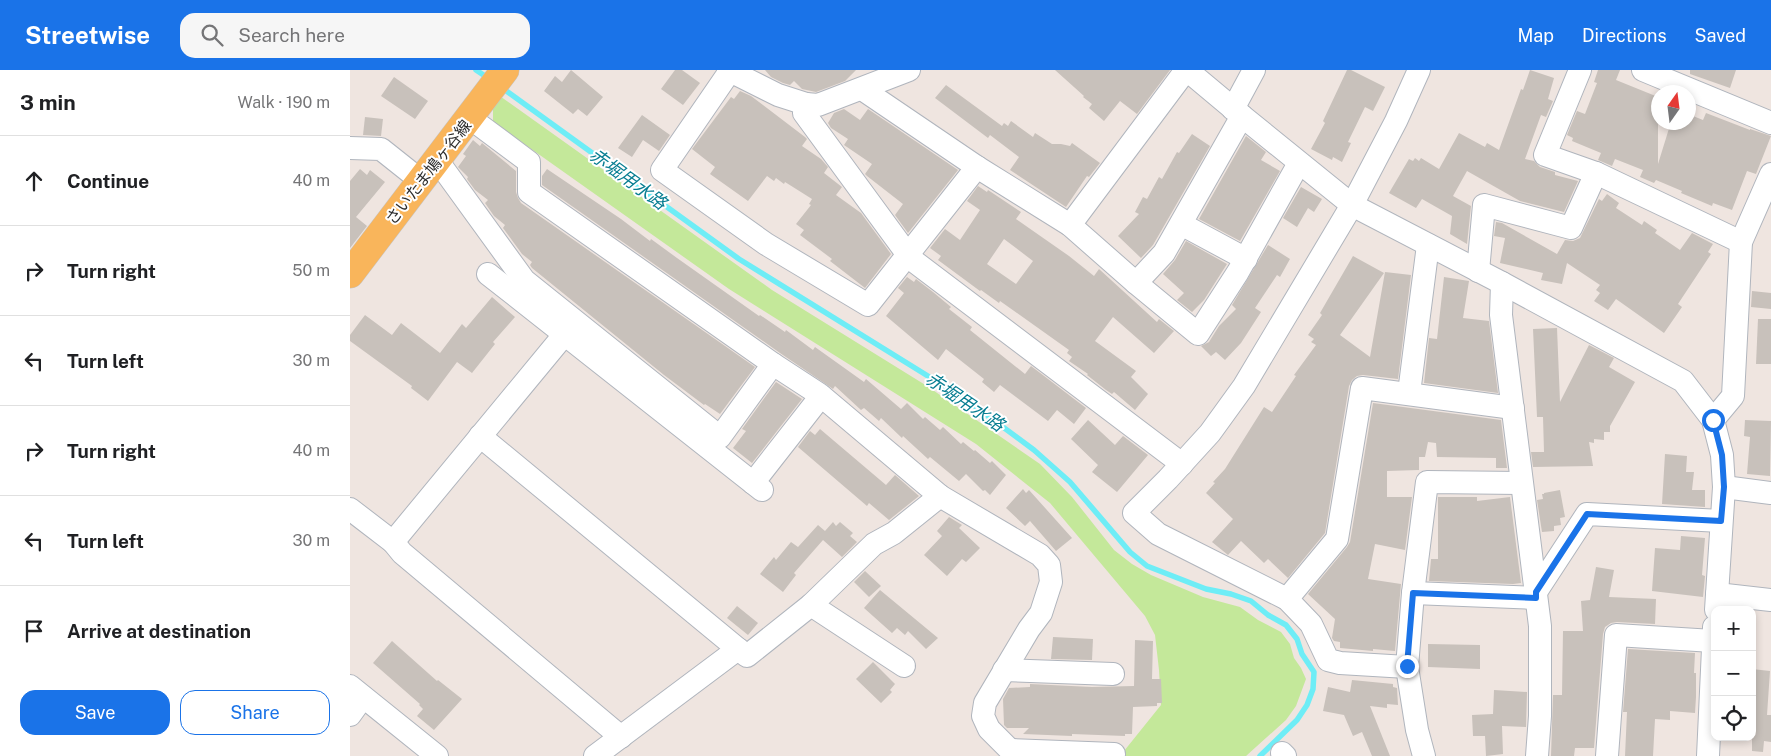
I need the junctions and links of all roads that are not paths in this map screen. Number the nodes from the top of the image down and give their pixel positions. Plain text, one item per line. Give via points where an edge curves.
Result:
1 (506, 70) edge
2 (909, 70) edge
3 (1187, 70) edge
4 (1254, 70) edge
5 (1419, 70) edge
6 (1580, 70) edge
7 (1643, 70) edge
8 (740, 72) edge
9 (862, 90) junction
10 (806, 104) junction
11 (1237, 113) junction
12 (470, 118) junction
13 (1771, 123) edge
14 (350, 148) edge
15 (1299, 163) junction
16 (977, 167) junction
17 (429, 170) junction
18 (1596, 173) junction
19 (1771, 174) edge
20 (1352, 205) junction
21 (1764, 210) edge
22 (1181, 224) junction
23 (1070, 225) junction
24 (1741, 242) junction
25 (1428, 245) junction
26 (908, 255) junction
27 (1246, 259) junction
28 (1478, 270) junction
29 (350, 274) edge
30 (488, 274) dead end
31 (1136, 283) junction
32 (1502, 283) junction
33 (564, 335) junction
34 (773, 364) junction
35 (1409, 393) junction
36 (821, 396) junction
37 (1513, 408) junction
38 (1713, 420) junction
39 (480, 436) junction
40 (1182, 464) junction
41 (1521, 483) junction
42 (1724, 487) junction
43 (1771, 494) edge
44 (940, 496) junction
45 (350, 509) edge
46 (1721, 521) junction
47 (394, 542) junction
48 (1413, 593) junction
49 (1536, 595) junction
50 (1287, 599) junction
51 (1771, 600) edge
52 (1717, 602) edge
53 (811, 605) junction
54 (1711, 632) edge
55 (738, 649) junction
56 (1713, 651) edge
57 (904, 666) dead end
58 (1407, 666) junction
59 (1004, 670) junction
60 (1113, 674) dead end
61 (357, 691) edge
62 (350, 715) edge
63 (621, 737) junction
64 (1014, 753) edge
65 (1114, 754) dead end
66 (437, 756) edge
67 (595, 756) edge
68 (1424, 756) edge
69 (1537, 756) edge
70 (1607, 756) edge
71 (1708, 756) edge

1 - 12 main road, さいたま鳩ヶ谷線
2 - 9 street
3 - 11 street
3 - 23 street
4 - 11 street
5 - 20 street
6 - 18 street via 1545,155
7 - 13 street
8 - 10 street via 778,95
8 - 26 street via 662,170 766,244 868,305
9 - 10 street via 818,105
9 - 16 street
10 - 26 street via 804,113
11 - 15 street
11 - 22 street
12 - 17 main road, さいたま鳩ヶ谷線
12 - 34 street via 529,162 528,192
14 - 17 street via 380,149
15 - 20 street
15 - 27 street
16 - 23 street
16 - 26 street
17 - 29 main road, さいたま鳩ヶ谷線
17 - 34 street via 524,280 720,437
18 - 24 street
18 - 28 street via 1571,228 1484,205
19 - 21 street
20 - 25 street
20 - 40 street via 1244,386 1210,433
21 - 24 street
22 - 27 street
22 - 31 street via 1164,253
23 - 31 street
24 - 38 street via 1733,396
25 - 28 street
25 - 35 street
26 - 40 street
27 - 31 street via 1198,334
28 - 32 street
30 - 33 street
32 - 37 street via 1501,315
32 - 38 street via 1683,381
33 - 36 street via 758,486
33 - 39 street
34 - 36 street
35 - 37 street
35 - 50 street via 1362,388 1337,539
36 - 44 street
37 - 41 street
38 - 42 street via 1722,455
39 - 47 street
39 - 55 street
40 - 50 street via 1134,513 1158,534
41 - 48 street via 1428,482
41 - 49 street
42 - 43 street
42 - 46 street
44 - 53 street via 894,533 874,544
44 - 59 street via 1040,555 1049,565 1051,582 1041,613
45 - 47 street
46 - 49 street via 1587,514
46 - 52 street
47 - 63 street via 402,553
48 - 49 street
48 - 58 street
49 - 69 street via 1541,646
50 - 58 street via 1311,624 1328,660
51 - 52 street
53 - 55 street via 747,656
53 - 57 street
54 - 70 street via 1616,635
55 - 63 street
56 - 71 street
58 - 68 street
59 - 60 street
59 - 64 street via 985,703 983,716 989,729
61 - 62 street
61 - 66 street
63 - 67 street
64 - 65 street

